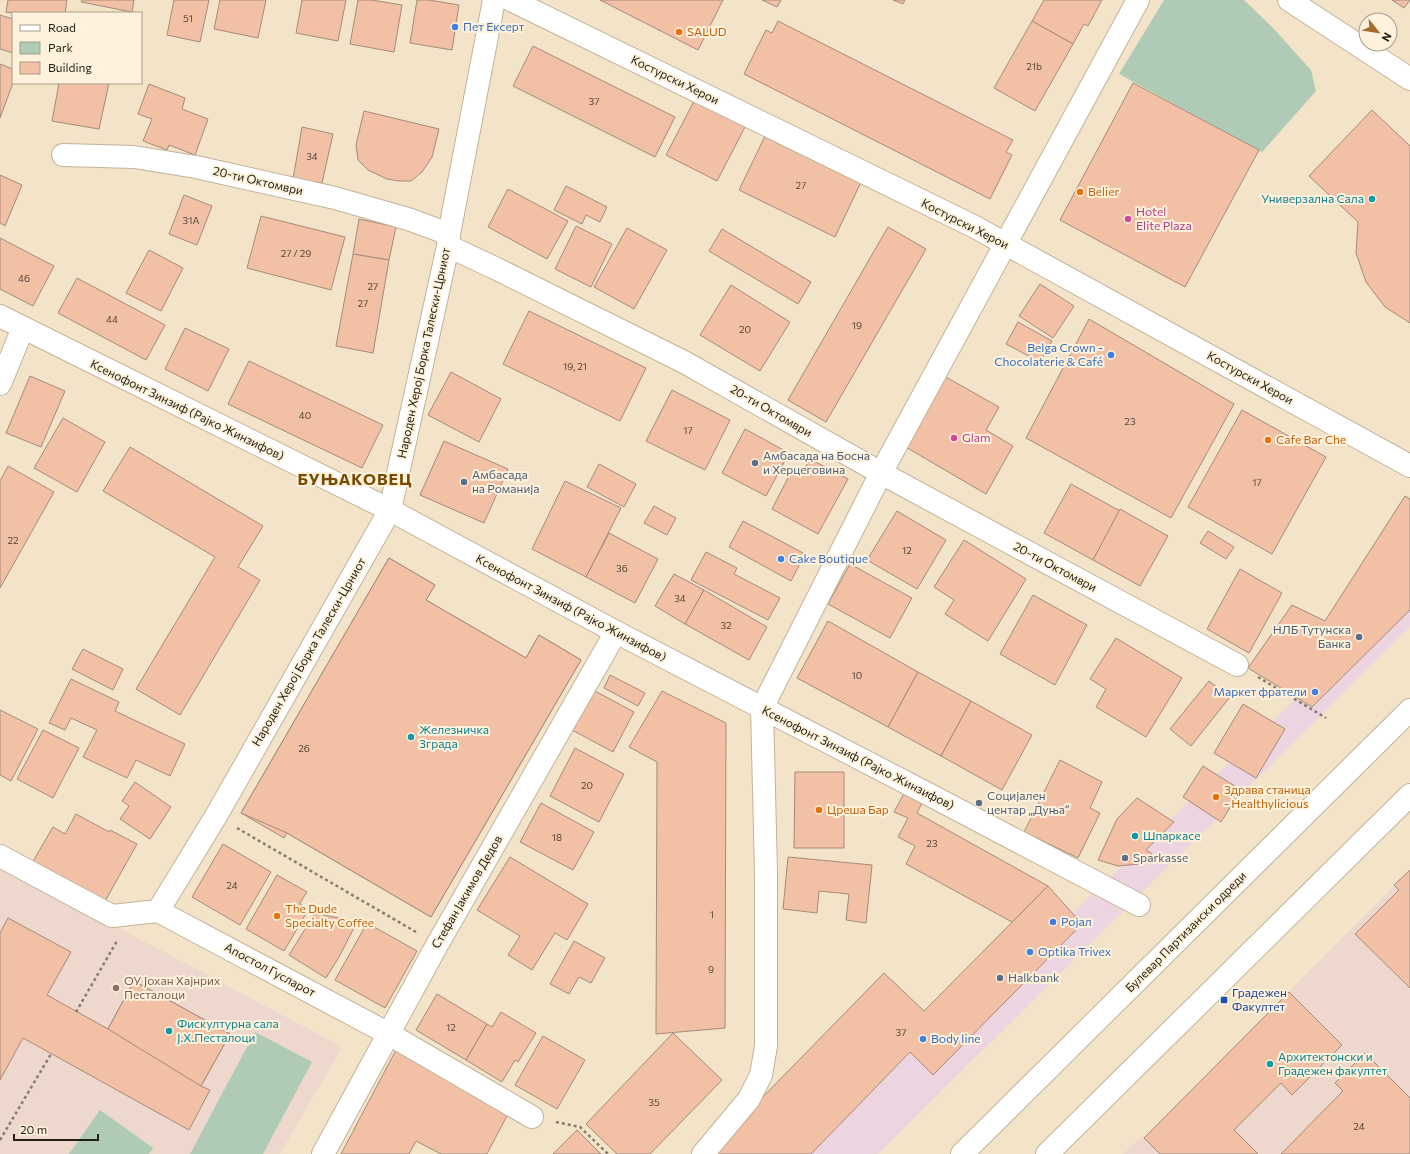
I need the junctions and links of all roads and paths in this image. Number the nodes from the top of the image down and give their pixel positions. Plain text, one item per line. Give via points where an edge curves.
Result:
1 (494, 0) edge
2 (511, 0) edge
3 (1138, 0) edge
4 (1289, 0) edge
5 (1410, 79) edge
6 (63, 155) dead end
7 (448, 240) junction
8 (1006, 245) junction
9 (0, 316) edge
10 (23, 328) junction
11 (0, 384) edge
12 (1410, 466) edge
13 (881, 474) junction
14 (390, 510) junction
15 (616, 632) junction
16 (1237, 665) joint
17 (762, 708) junction
18 (1410, 710) edge
19 (1326, 718) dead end
20 (1410, 795) edge
21 (216, 816) junction
22 (0, 856) edge
23 (1139, 905) dead end
24 (158, 911) junction
25 (120, 937) dead end
26 (437, 945) junction
27 (76, 1012) dead end
28 (389, 1034) junction
29 (51, 1054) dead end
30 (532, 1117) joint
31 (0, 1140) edge
32 (323, 1154) edge
33 (608, 1154) edge
34 (703, 1154) edge
35 (962, 1154) edge
36 (1047, 1154) edge

1 - 7 street, Народен Херој Борка Талески-Црниот
2 - 8 street, Костурски Херои via 973,226
3 - 8 street
4 - 5 street
6 - 7 street, 20-ти Октомври via 134,158 196,167 335,198 408,219
7 - 13 street, 20-ти Октомври via 497,268 684,362
7 - 14 street, Народен Херој Борка Талески-Црниот
8 - 12 street, Костурски Херои
8 - 13 street
9 - 10 street, Ксенофонт Зинзиф (Рајко Жинзифов)
10 - 11 street
10 - 14 street, Ксенофонт Зинзиф (Рајко Жинзифов)
13 - 16 street, 20-ти Октомври
13 - 17 street
14 - 15 street, Ксенофонт Зинзиф (Рајко Жинзифов)
14 - 21 street, Народен Херој Борка Талески-Црниот
15 - 17 street, Ксенофонт Зинзиф (Рајко Жинзифов)
15 - 26 street, Стефан Јакимов Дедов
16 - 19 path
17 - 23 street, Ксенофонт Зинзиф (Рајко Жинзифов)
17 - 34 street via 766,873 766,1046 761,1074 749,1099
18 - 35 street, Булевар Партизански одреди
20 - 36 street
21 - 24 street, Народен Херој Борка Талески-Црниот
21 - 26 path
22 - 24 street via 112,916
24 - 28 street, Апостол Гусларот
25 - 27 path
26 - 28 street, Стефан Јакимов Дедов
28 - 30 street, Апостол Гусларот
28 - 32 street, Стефан Јакимов Дедов
29 - 31 path
30 - 33 path via 580,1127

